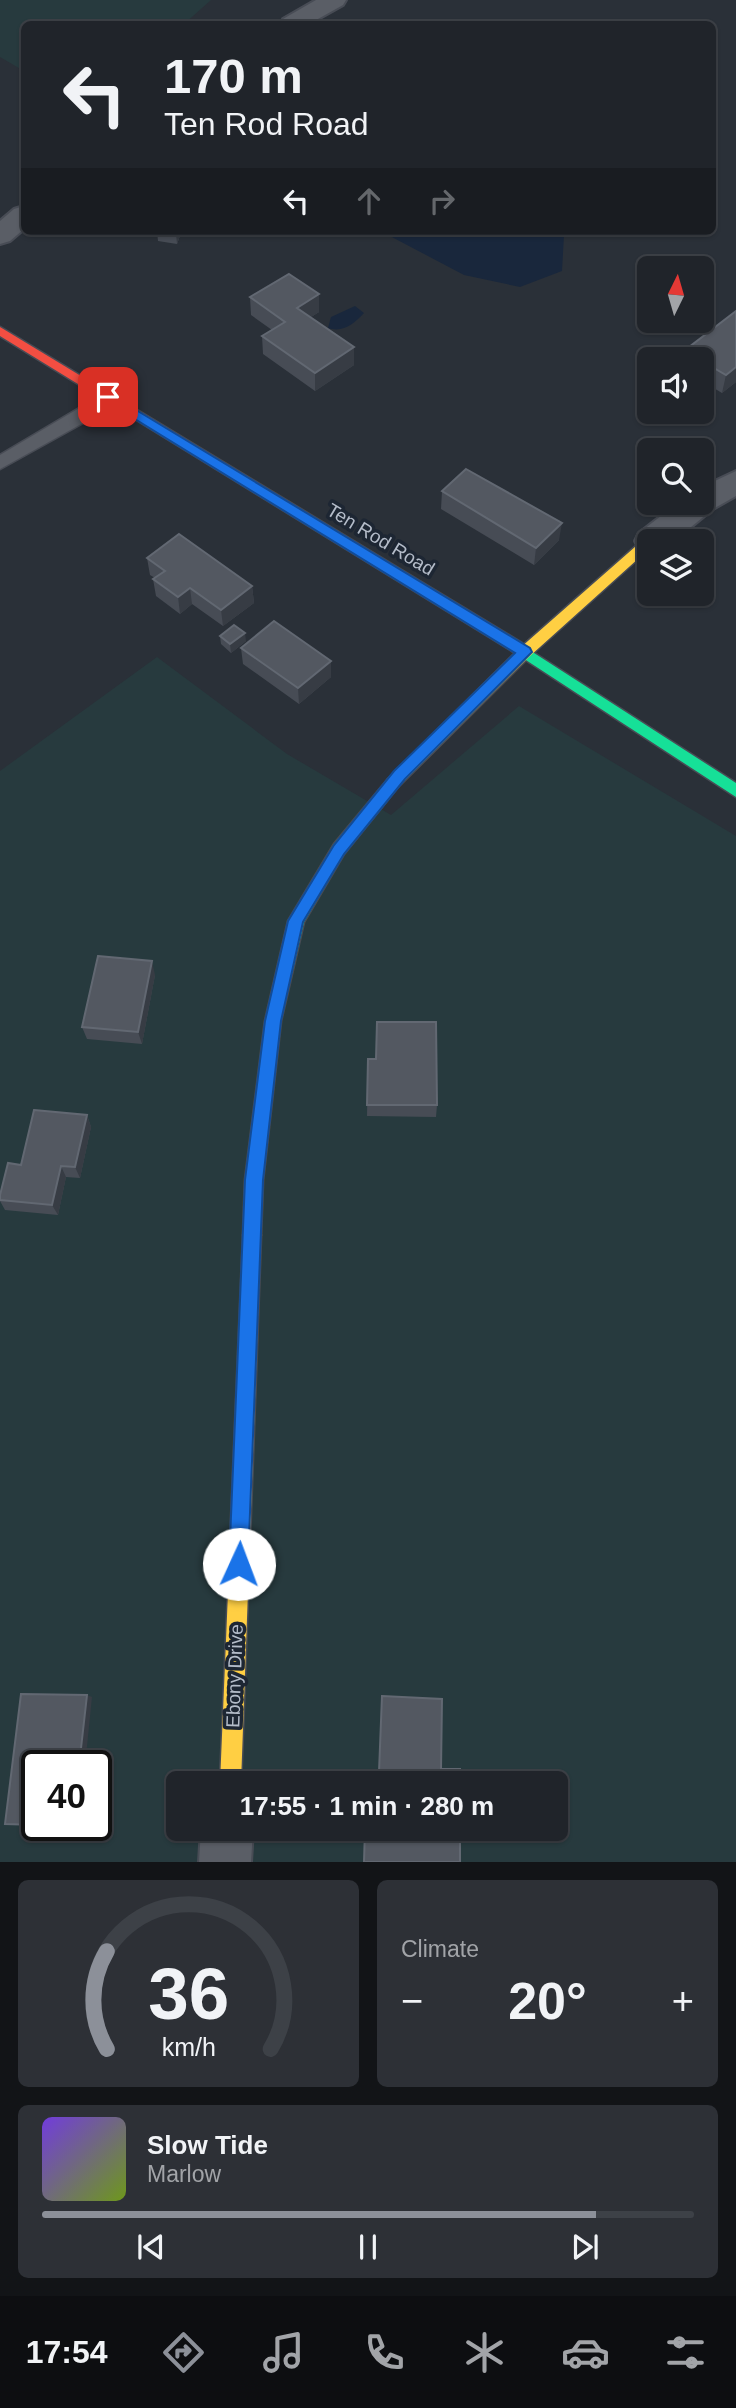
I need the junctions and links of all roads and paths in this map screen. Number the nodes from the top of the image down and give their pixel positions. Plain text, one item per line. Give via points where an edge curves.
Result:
1 (334, 0) edge
2 (297, 21) edge
3 (21, 218) edge
4 (0, 235) edge
5 (0, 331) edge
6 (108, 397) junction
7 (0, 463) edge
8 (736, 482) edge
9 (714, 495) edge
10 (684, 515) edge
11 (666, 529) edge
12 (637, 553) edge
13 (525, 652) junction
14 (736, 791) edge
15 (230, 1771) edge
16 (226, 1841) edge
17 (225, 1862) edge

1 - 2 street
3 - 4 street
5 - 6 street, Ten Rod Road
6 - 7 lane
6 - 13 street, Ten Rod Road
8 - 9 street
10 - 11 street
12 - 13 street, Ebony Drive
13 - 14 street, Ten Rod Road
13 - 15 street, Ebony Drive via 400,775 339,849 296,921 273,1021 254,1180
16 - 17 street

